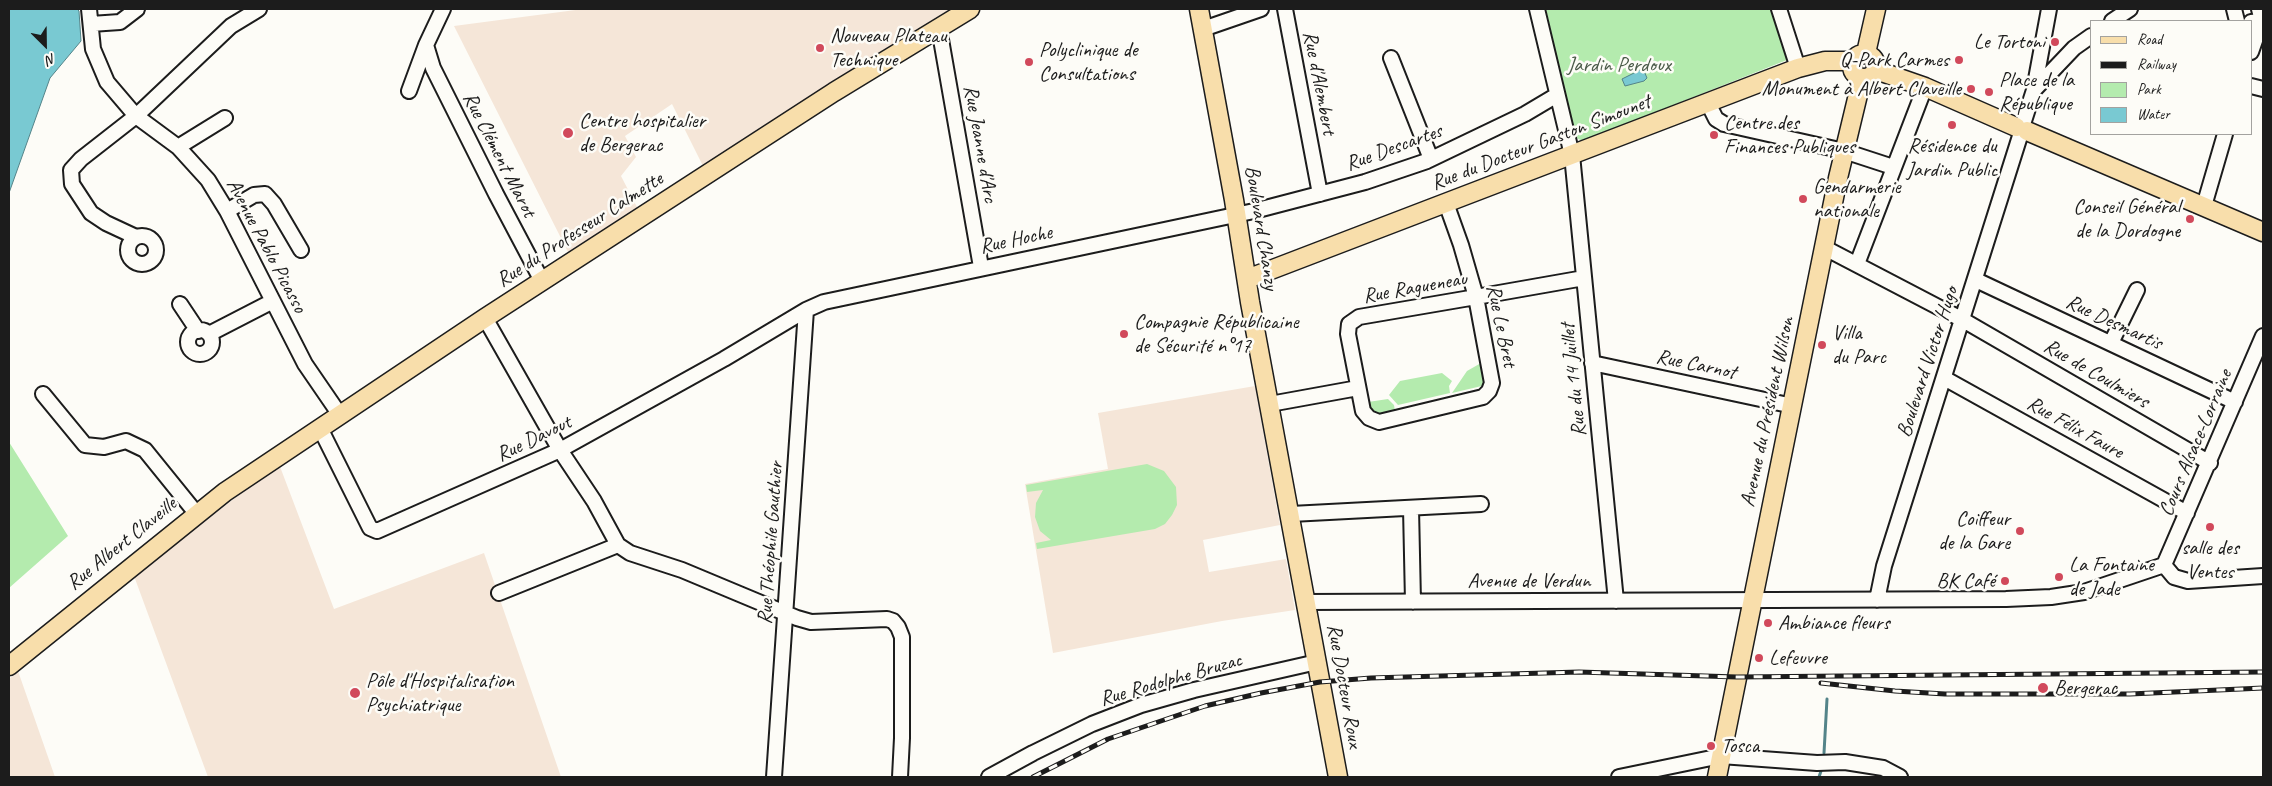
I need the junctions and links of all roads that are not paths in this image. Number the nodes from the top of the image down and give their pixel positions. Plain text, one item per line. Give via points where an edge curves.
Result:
1 (89, 9) edge
2 (137, 9) edge
3 (259, 9) edge
4 (443, 9) edge
5 (970, 9) edge
6 (1199, 9) edge
7 (1261, 9) edge
8 (1285, 9) edge
9 (1537, 9) edge
10 (1779, 9) edge
11 (1876, 9) edge
12 (2049, 9) edge
13 (2130, 9) edge
14 (2259, 18) edge
15 (2114, 20) edge
16 (90, 24) junction
17 (939, 28) junction
18 (1203, 29) junction
19 (2090, 37) edge
20 (426, 45) junction
21 (2252, 48) edge
22 (1859, 57) junction
23 (1392, 58) dead end
24 (1798, 68) junction
25 (1869, 74) junction
26 (1925, 87) junction
27 (2034, 90) junction
28 (409, 91) dead end
29 (1558, 95) junction
30 (1708, 103) junction
31 (136, 116) junction
32 (225, 118) dead end
33 (2022, 130) junction
34 (2225, 135) edge
35 (178, 147) junction
36 (1844, 151) junction
37 (1572, 155) junction
38 (1431, 158) junction
39 (1893, 167) junction
40 (1320, 194) junction
41 (1446, 203) junction
42 (2204, 206) junction
43 (227, 211) junction
44 (1236, 214) junction
45 (2263, 232) edge
46 (136, 237) dead end
47 (1825, 248) junction
48 (301, 250) dead end
49 (1857, 264) junction
50 (981, 268) junction
51 (1584, 278) junction
52 (1247, 279) junction
53 (1976, 280) junction
54 (542, 281) junction
55 (2137, 290) dead end
56 (1476, 297) junction
57 (273, 301) junction
58 (180, 304) dead end
59 (806, 310) junction
60 (485, 318) junction
61 (1962, 320) junction
62 (2262, 340) edge
63 (2111, 343) junction
64 (1592, 363) junction
65 (1944, 378) junction
66 (1358, 388) junction
67 (43, 394) dead end
68 (2235, 402) junction
69 (1270, 404) junction
70 (1792, 406) junction
71 (340, 414) junction
72 (320, 428) junction
73 (560, 450) junction
74 (269, 462) joint
75 (2210, 463) junction
76 (1481, 504) dead end
77 (1411, 508) junction
78 (196, 513) junction
79 (2187, 513) junction
80 (1290, 514) junction
81 (618, 546) junction
82 (2164, 565) junction
83 (2263, 576) edge
84 (499, 593) dead end
85 (1753, 600) junction
86 (1877, 600) junction
87 (1616, 601) junction
88 (1306, 602) junction
89 (1413, 602) junction
90 (786, 612) junction
91 (1317, 662) junction
92 (9, 666) edge
93 (1721, 756) junction
94 (774, 777) edge
95 (900, 777) edge
96 (989, 777) edge
97 (1338, 777) edge
98 (1619, 777) edge
99 (1716, 777) edge
100 (1900, 777) edge

1 - 16 street, Avenue Pablo Picasso
2 - 16 street via 120,22
3 - 31 street via 231,26
4 - 20 street
5 - 17 main road, Rue du Professeur Calmette
6 - 18 main road, Boulevard Chanzy
7 - 18 street
8 - 40 street, Rue d'Alembert
9 - 29 street, Rue du 14 Juillet
10 - 24 street
11 - 22 main road
12 - 27 street, Boulevard Victor Hugo
13 - 15 street
14 - 21 street
16 - 31 street, Avenue Pablo Picasso via 93,49 107,82
17 - 50 street, Rue Jeanne d'Arc
17 - 54 main road, Rue du Professeur Calmette
18 - 44 main road, Boulevard Chanzy
19 - 27 street via 2074,48
20 - 28 street
20 - 54 street, Rue Clément Marot via 433,68
22 - 24 main road, Rue du Docteur Gaston Simounet
22 - 25 main road via 1854,72
23 - 38 street
24 - 30 main road, Rue du Docteur Gaston Simounet
25 - 26 main road
25 - 36 main road, Avenue du Président Wilson
26 - 33 main road
26 - 39 street
27 - 33 street, Boulevard Victor Hugo
29 - 37 street, Rue du 14 Juillet
29 - 38 street, Rue Descartes
30 - 36 street via 1716,119 1724,124
30 - 37 main road, Rue du Docteur Gaston Simounet
31 - 35 street, Avenue Pablo Picasso
31 - 46 street via 80,159 71,170 72,184 91,213
32 - 35 street
33 - 42 main road
33 - 53 street, Boulevard Victor Hugo
34 - 42 street
35 - 43 street, Avenue Pablo Picasso via 208,180
36 - 39 street
36 - 47 main road, Avenue du Président Wilson
37 - 41 main road, Rue du Docteur Gaston Simounet
37 - 51 street, Rue du 14 Juillet
38 - 40 street, Rue Descartes via 1393,174
39 - 49 street
40 - 44 street, Rue Descartes
41 - 52 main road, Rue du Docteur Gaston Simounet
41 - 56 street, Rue Le Bret
42 - 45 main road
43 - 48 street via 254,195 265,194
43 - 57 street, Avenue Pablo Picasso
44 - 50 street, Rue Hoche
44 - 52 main road, Boulevard Chanzy
47 - 49 street, Rue de Coulmiers
47 - 70 main road, Avenue du Président Wilson
49 - 61 street, Rue de Coulmiers
50 - 59 street, Rue Hoche via 824,302
51 - 56 street, Rue Ragueneau
51 - 64 street, Rue du 14 Juillet
52 - 69 main road, Boulevard Chanzy
53 - 61 street, Boulevard Victor Hugo
53 - 63 street, Rue Desmartis
54 - 60 main road, Rue du Professeur Calmette
55 - 63 street
56 - 66 street, Rue Ragueneau via 1359,318 1349,324
56 - 66 street, Rue Le Bret via 1492,383 1482,397 1380,422 1363,412
57 - 58 street via 203,332
57 - 71 street, Avenue Pablo Picasso via 305,364
59 - 73 street, Rue Davout via 718,363
59 - 90 street, Rue Théophile Gauthier
60 - 71 main road, Rue du Professeur Calmette
60 - 73 street
61 - 65 street, Boulevard Victor Hugo
61 - 75 street, Rue de Coulmiers
62 - 68 street, Cours Alsace-Lorraine
63 - 68 street, Rue Desmartis
64 - 70 street, Rue Carnot
64 - 87 street, Rue du 14 Juillet
65 - 79 street, Rue Félix Faure
65 - 86 street, Boulevard Victor Hugo via 1884,566
66 - 69 street
67 - 78 street via 85,445 104,447 126,441 145,450
68 - 75 street, Cours Alsace-Lorraine
69 - 80 main road, Boulevard Chanzy
70 - 85 main road, Avenue du Président Wilson
71 - 72 main road, Rue du Professeur Calmette
72 - 73 street, Rue Davout via 370,528 377,531
72 - 74 main road, Rue du Professeur Calmette
73 - 81 street via 594,501
74 - 78 main road, Rue Albert Claveille
75 - 79 street, Cours Alsace-Lorraine
76 - 77 street
77 - 80 street
77 - 89 street
78 - 92 main road, Rue Albert Claveille
79 - 82 street, Cours Alsace-Lorraine
80 - 88 main road, Boulevard Chanzy
81 - 84 street
81 - 90 street
82 - 83 street via 2174,577 2188,581
82 - 86 street, Avenue de Verdun via 2084,592 2051,597
85 - 86 street, Avenue de Verdun
85 - 87 street, Avenue de Verdun
85 - 93 main road, Avenue du Président Wilson
87 - 89 street, Avenue de Verdun
88 - 89 street, Avenue de Verdun
88 - 91 main road, Rue Docteur Roux
90 - 94 street, Rue Théophile Gauthier
90 - 95 street via 812,622 887,619 898,627 902,637
91 - 96 street, Rue Rodolphe Bruzac via 1141,705 1092,724
91 - 97 main road, Rue Docteur Roux
93 - 98 street
93 - 99 main road, Avenue du Président Wilson
93 - 100 street via 1817,764 1845,762 1883,768

